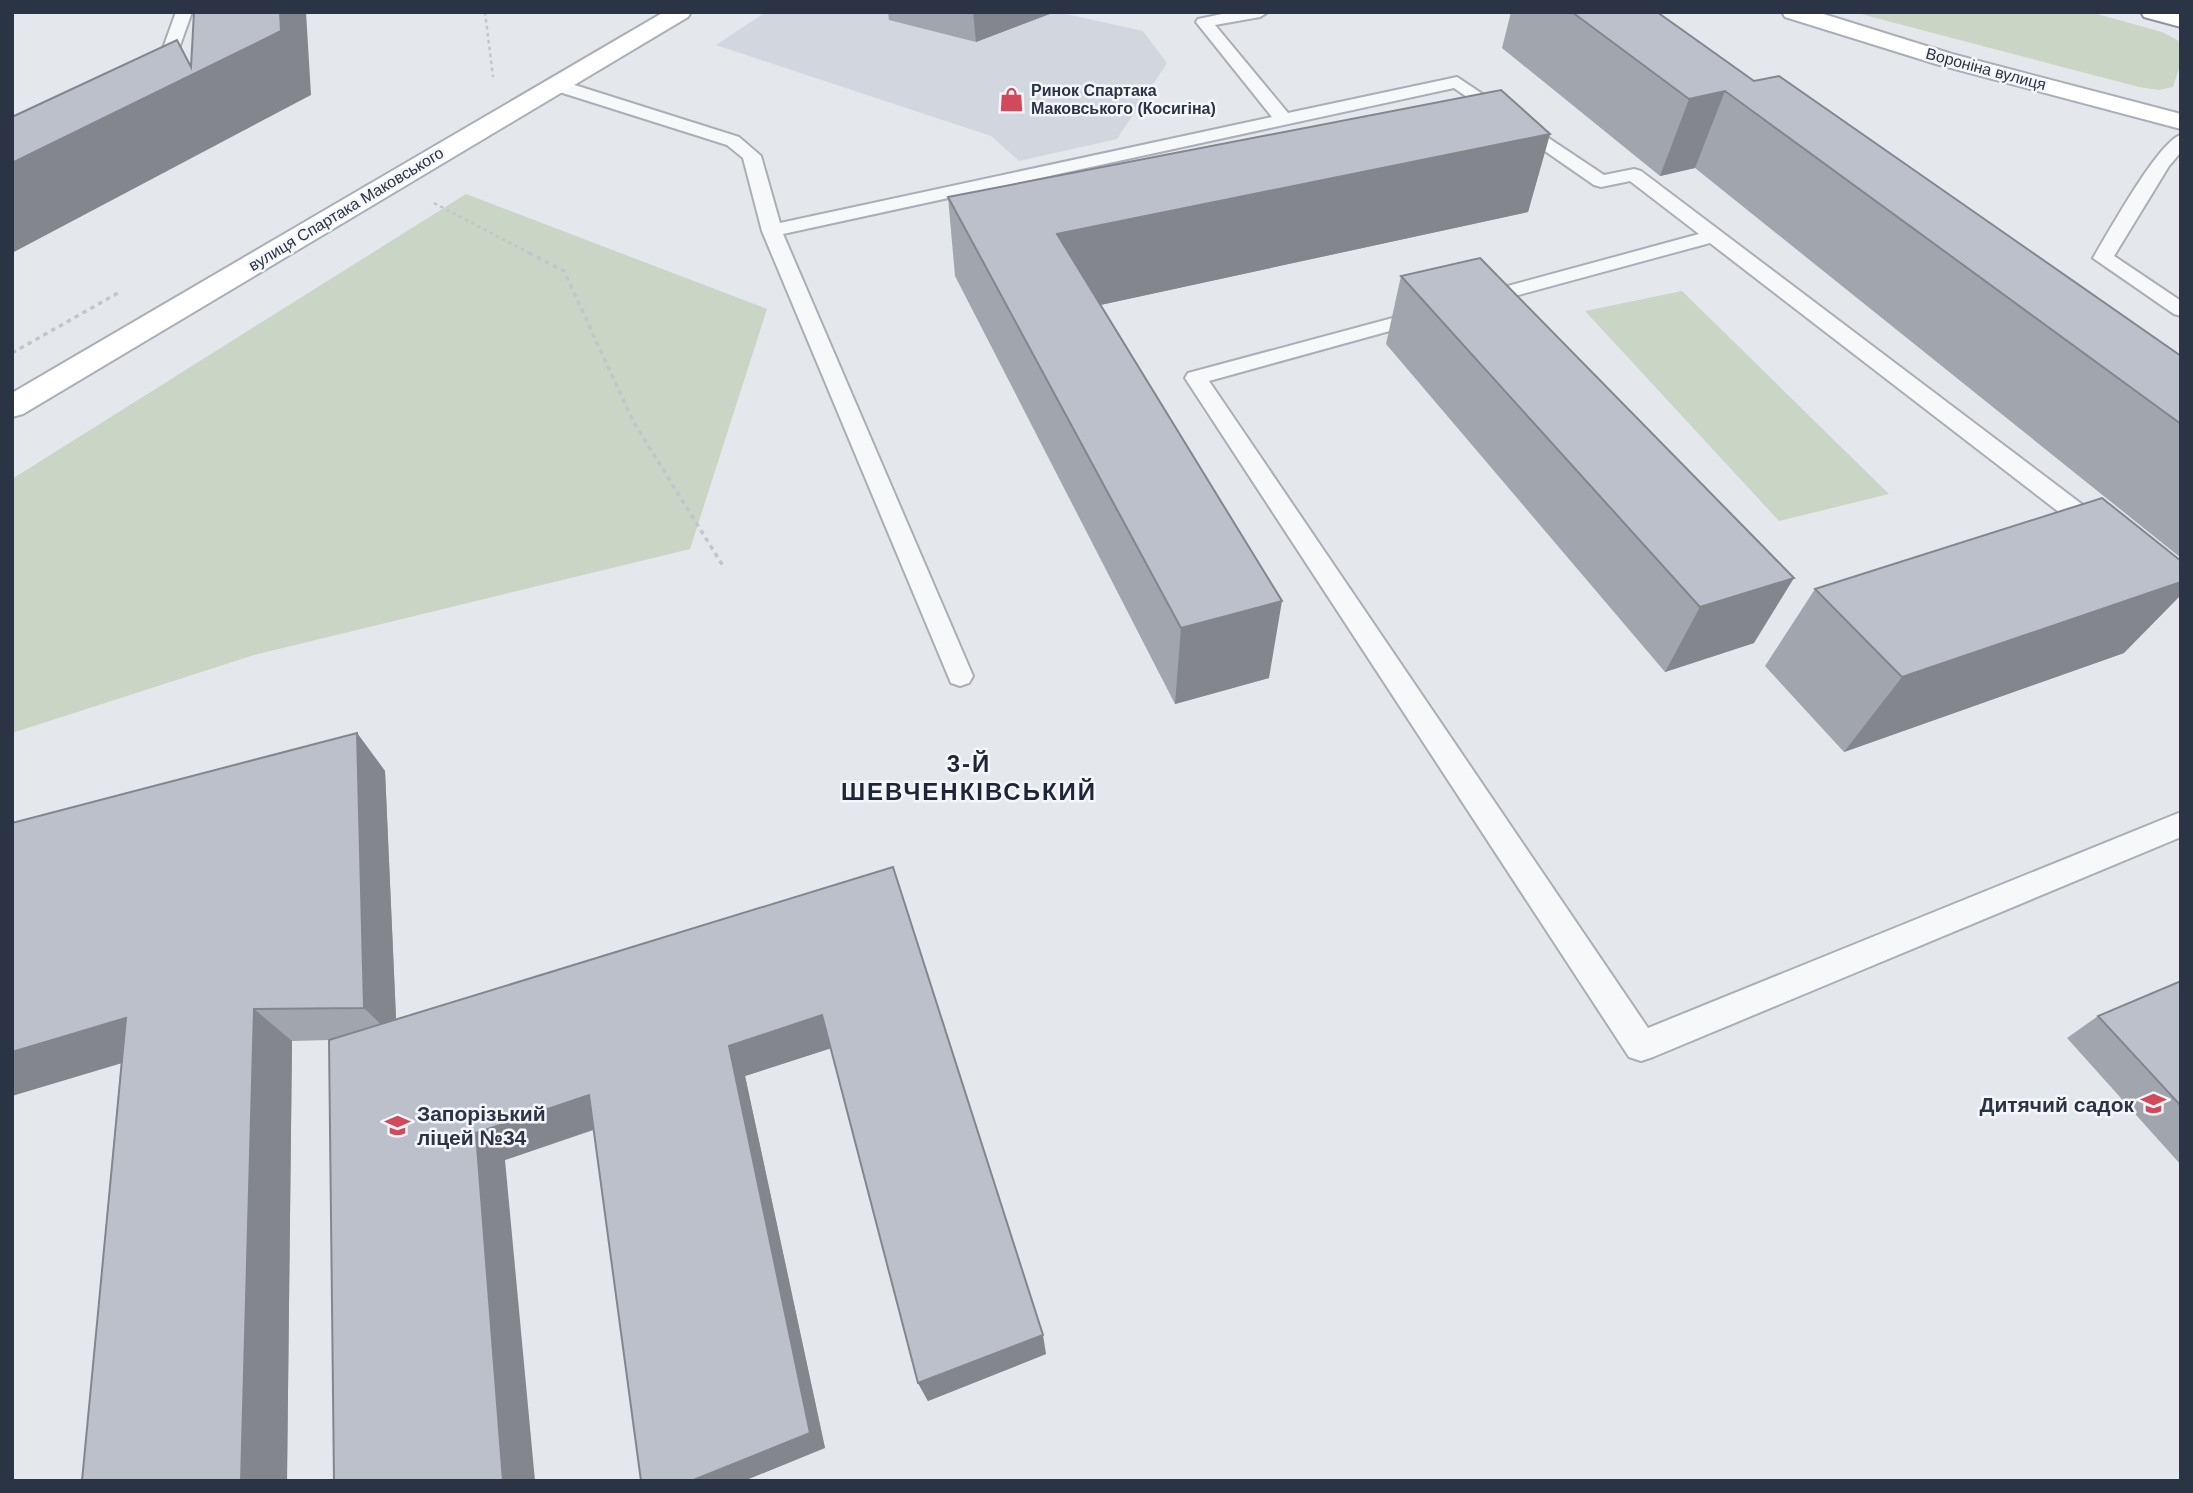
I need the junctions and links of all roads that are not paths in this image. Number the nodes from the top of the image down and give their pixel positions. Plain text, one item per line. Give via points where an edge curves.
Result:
1 (184, 12) edge
2 (680, 12) edge
3 (1260, 12) edge
4 (1793, 12) edge
5 (2152, 12) edge
6 (2181, 20) edge
7 (556, 85) junction
8 (156, 91) edge
9 (1284, 120) junction
10 (2181, 122) edge
11 (2181, 140) edge
12 (772, 231) junction
13 (1714, 236) junction
14 (2181, 310) edge
15 (12, 407) edge
16 (2116, 543) edge
17 (960, 676) dead end
18 (2181, 824) edge

1 - 8 lane
2 - 7 main road, вулиця Спартака Маковського
3 - 9 lane via 1204,22
4 - 10 main road, Вороніна вулиця via 1944,59
5 - 6 main road
7 - 12 lane via 733,141 752,156
7 - 15 main road, вулиця Спартака Маковського
9 - 12 lane
9 - 13 lane via 1457,82 1601,181 1634,175
11 - 14 lane via 2161,163 2103,258
12 - 17 lane
13 - 16 lane
13 - 18 lane via 1196,378 1642,1046

